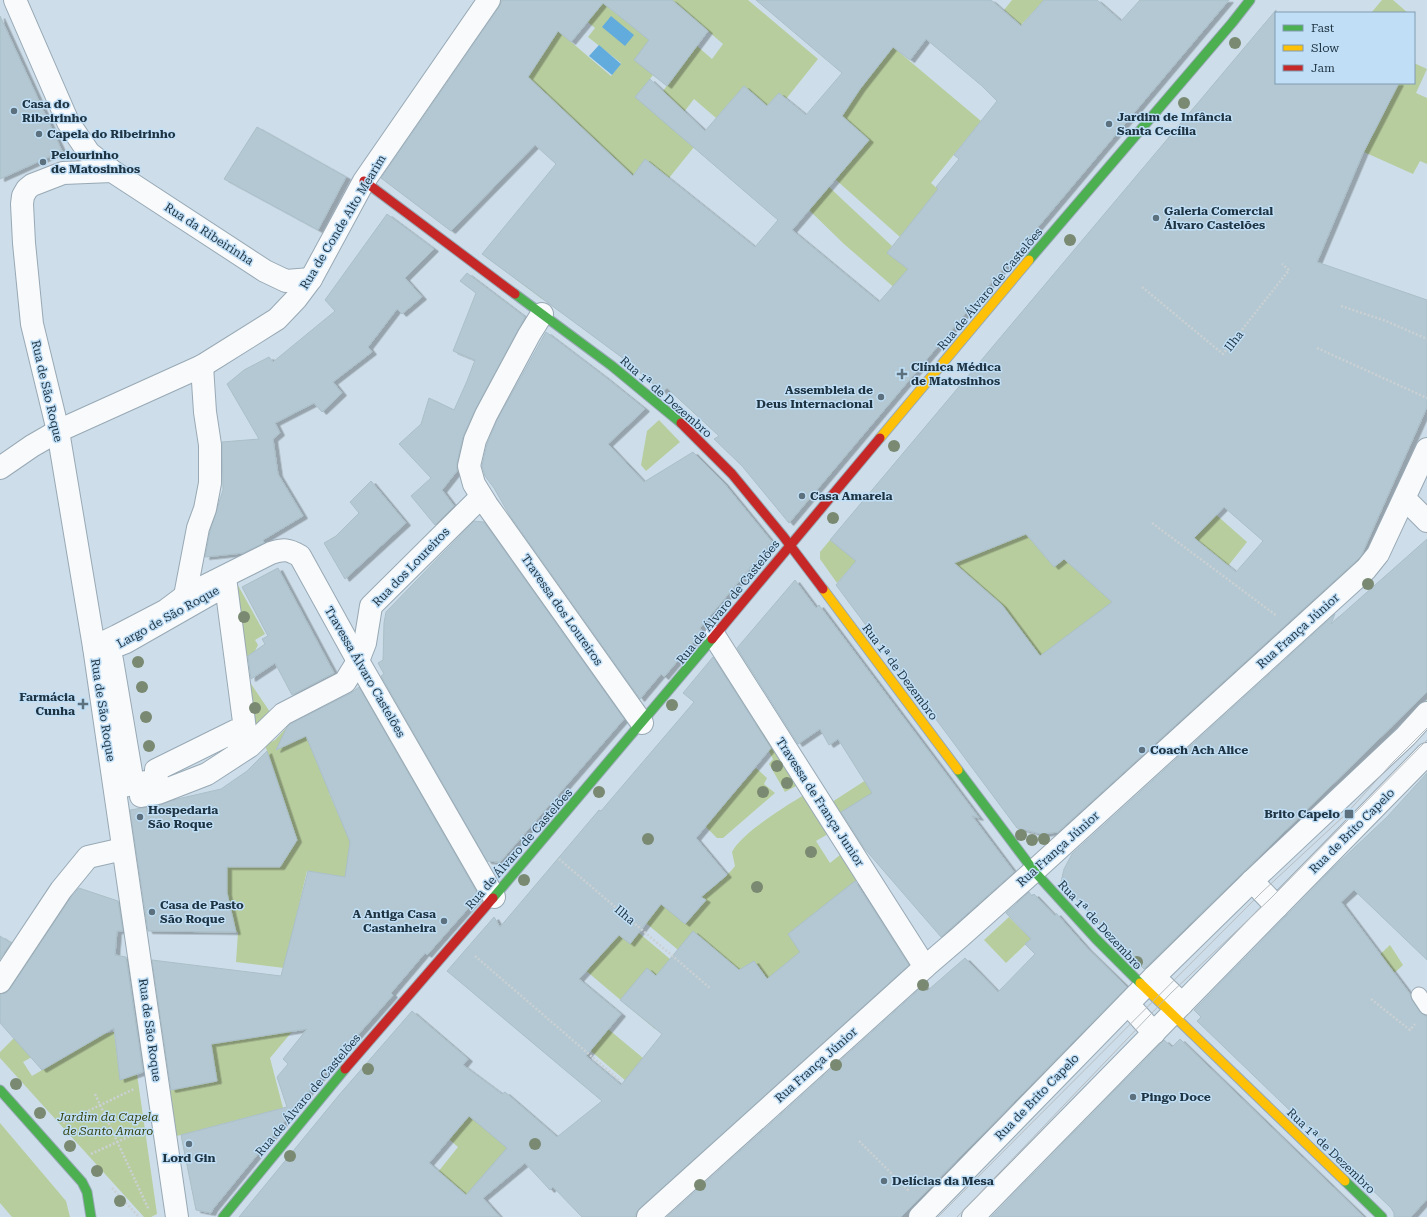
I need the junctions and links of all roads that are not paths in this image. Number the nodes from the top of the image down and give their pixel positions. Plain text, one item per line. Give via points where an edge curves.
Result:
1 (15, 0) edge
2 (489, 0) edge
3 (1250, 0) edge
4 (112, 171) junction
5 (364, 181) junction
6 (311, 279) junction
7 (542, 314) junction
8 (202, 366) junction
9 (58, 431) junction
10 (1427, 449) edge
11 (0, 468) edge
12 (482, 497) junction
13 (1405, 499) junction
14 (1427, 521) edge
15 (789, 546) junction
16 (185, 596) junction
17 (715, 637) junction
18 (94, 646) junction
19 (358, 661) junction
20 (1427, 713) edge
21 (642, 724) junction
22 (237, 741) joint
23 (1427, 754) edge
24 (117, 799) junction
25 (123, 849) junction
26 (1034, 872) junction
27 (1252, 881) junction
28 (494, 897) junction
29 (1277, 907) junction
30 (925, 966) junction
31 (0, 982) edge
32 (1149, 982) junction
33 (1128, 1004) junction
34 (1177, 1009) junction
35 (1154, 1033) junction
36 (0, 1090) edge
37 (924, 1213) edge
38 (91, 1217) edge
39 (177, 1217) edge
40 (222, 1217) edge
41 (648, 1217) edge
42 (973, 1217) edge
43 (1382, 1217) edge

1 - 4 street, Rua da Ribeirinha via 68,122 89,153
2 - 5 street, Rua de Conde Alto Mearim
3 - 15 street, Rua de Álvaro de Castelões
4 - 6 street, Rua da Ribeirinha via 265,271 286,281
4 - 9 street, Rua de São Roque via 63,173 32,186 23,196 27,285 32,324
5 - 6 street, Rua de Conde Alto Mearim
5 - 7 street, Rua 1ª de Dezembro
6 - 8 street, Rua de Conde Alto Mearim via 277,319
7 - 12 street via 486,415 475,440 469,466 474,484
7 - 15 street, Rua 1ª de Dezembro via 612,366 679,421 732,474
8 - 9 street, Rua de Conde Alto Mearim
8 - 16 street via 210,445 210,483
9 - 11 street, Rua de Conde Alto Mearim
9 - 18 street, Rua de São Roque
10 - 13 street, Rua França Júnior
12 - 19 street, Rua dos Loureiros via 371,606 365,643
12 - 21 street, Travessa dos Loureiros
13 - 14 street
13 - 26 street, Rua França Júnior via 1378,554 1366,569
15 - 17 street, Rua de Álvaro de Castelões
15 - 26 street, Rua 1ª de Dezembro
16 - 18 street, Travessa Álvaro Castelões via 165,611
16 - 19 street, Travessa Álvaro Castelões via 271,553 282,549 292,552 300,556
17 - 21 street, Rua de Álvaro de Castelões
17 - 30 street, Travessa de França Junior
18 - 24 street, Rua de São Roque
19 - 24 street, Rua dos Loureiros via 345,682 283,714 250,746 208,774 158,793
19 - 28 street, Travessa Álvaro Castelões
20 - 27 street, Rua de Brito Capelo via 1406,736
21 - 28 street, Rua de Álvaro de Castelões
22 - 22 street, Largo de São Roque via 235,731 156,770 157,780 123,786 122,780 132,778 112,660 102,662 101,652 126,642 226,585 246,737
23 - 29 street, Rua de Brito Capelo
24 - 25 street, Rua de São Roque
25 - 31 street via 88,857 61,890
25 - 39 street, Rua de São Roque
26 - 30 street, Rua França Júnior
26 - 32 street, Rua 1ª de Dezembro via 1096,939
27 - 29 street
27 - 32 street, Rua de Brito Capelo
28 - 40 street, Rua de Álvaro de Castelões via 329,1087
29 - 34 street, Rua de Brito Capelo
30 - 41 street, Rua França Júnior
32 - 33 street, Rua de Brito Capelo
32 - 34 street
33 - 35 street
33 - 37 street, Rua de Brito Capelo
34 - 35 street, Rua de Brito Capelo
34 - 43 street, Rua 1ª de Dezembro
35 - 42 street, Rua de Brito Capelo
36 - 38 street via 82,1182 87,1192

